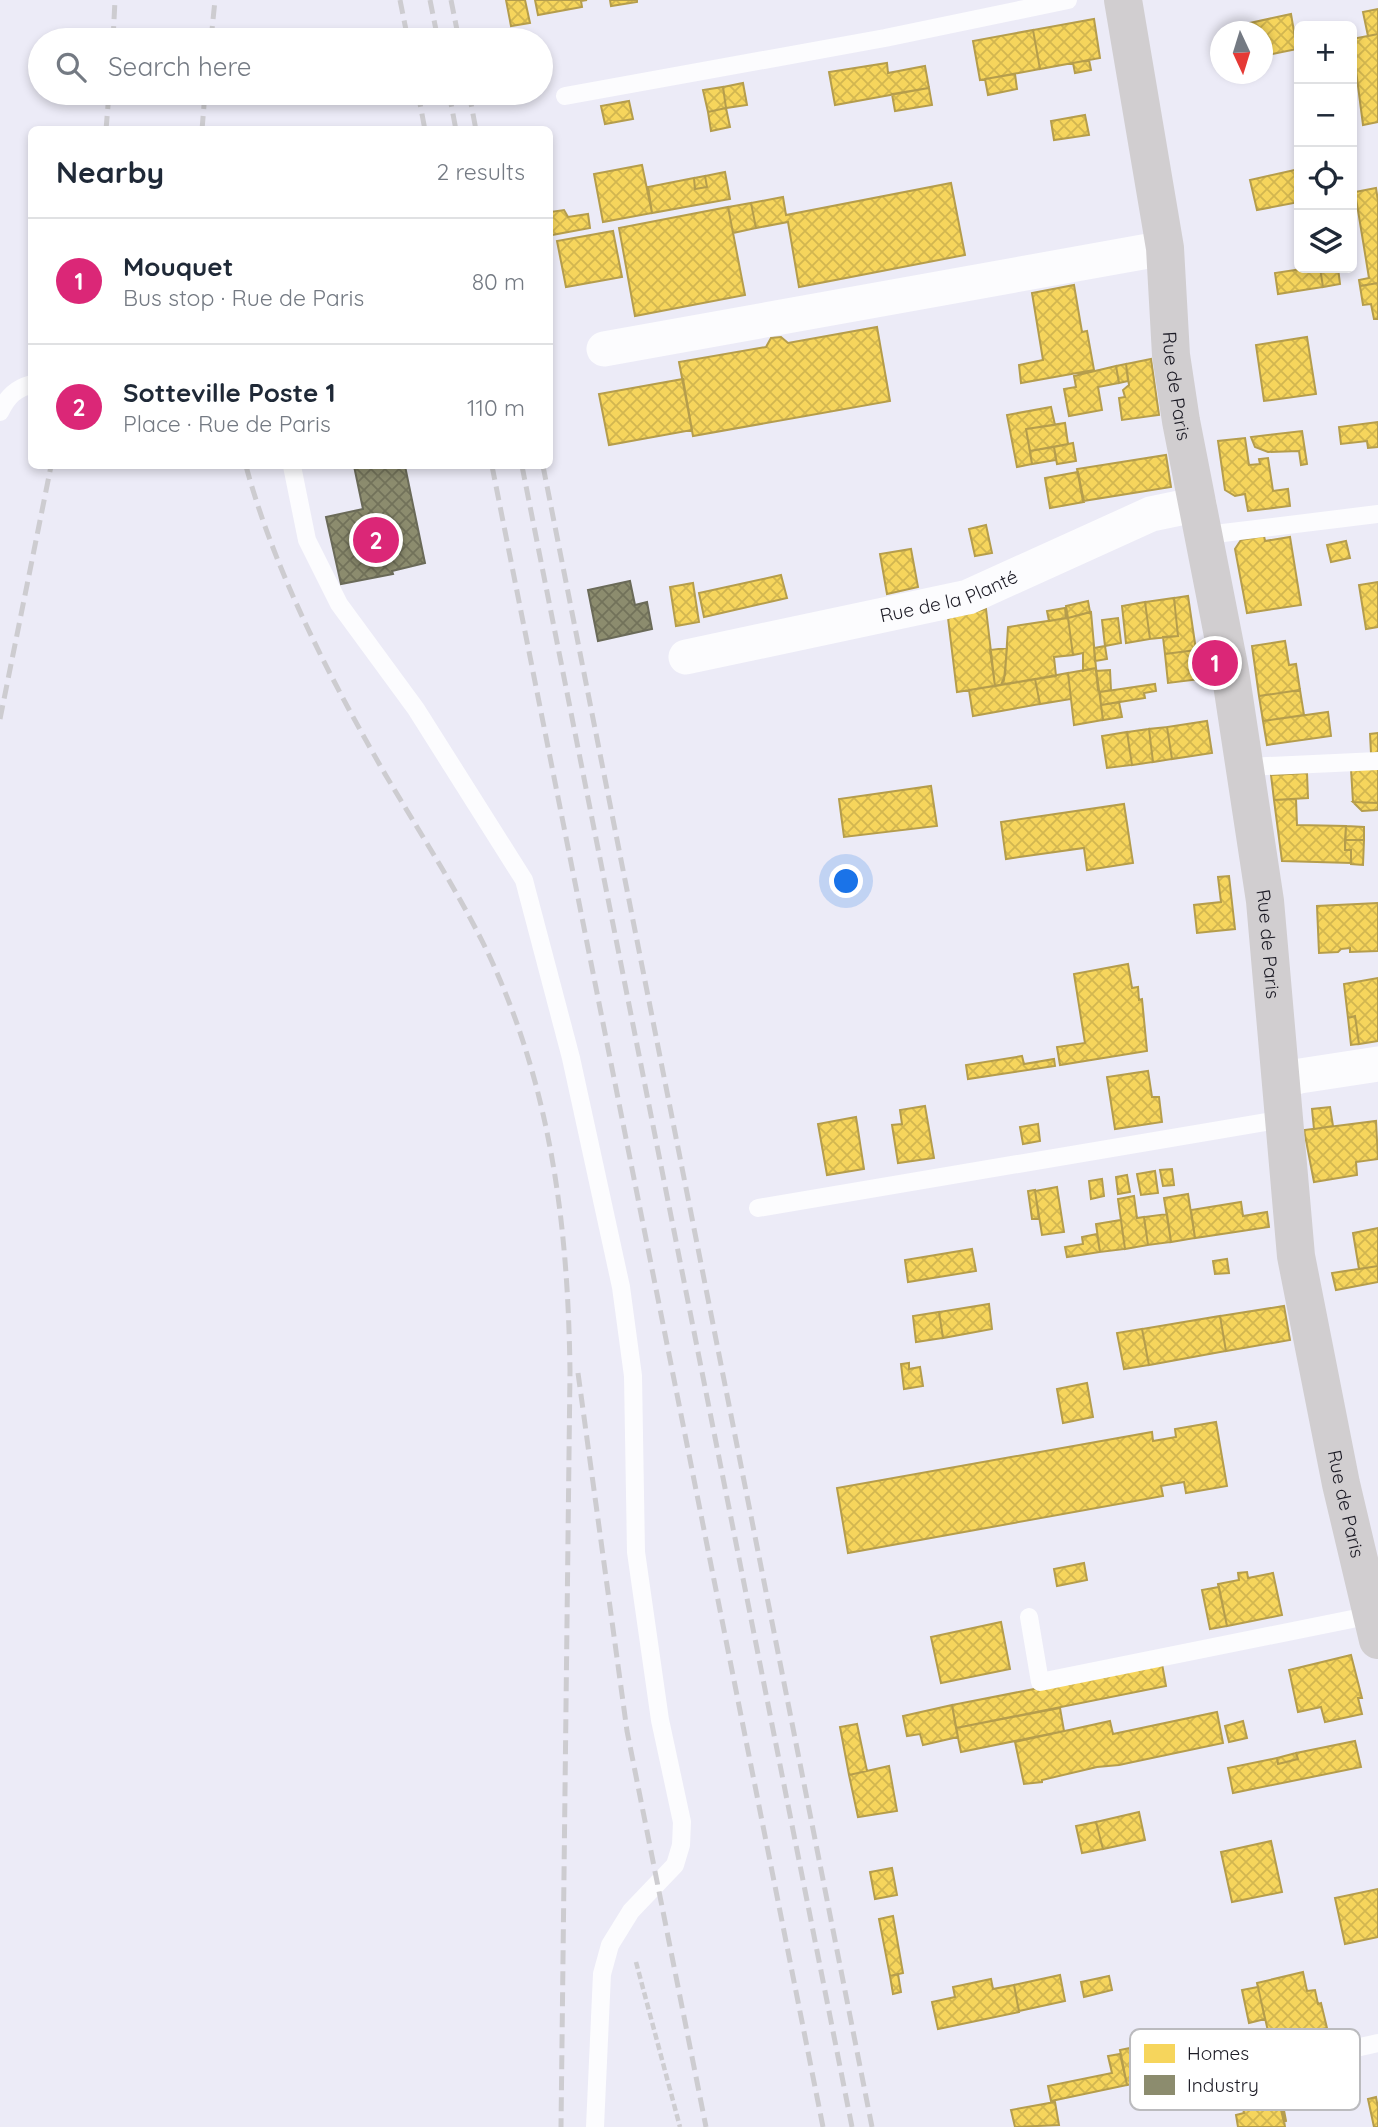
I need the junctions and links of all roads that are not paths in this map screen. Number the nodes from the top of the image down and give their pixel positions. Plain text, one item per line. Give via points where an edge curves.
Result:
1 (1068, 0) edge
2 (1123, 0) edge
3 (565, 96) dead end
4 (1165, 248) junction
5 (604, 349) dead end
6 (28, 385) edge
7 (0, 412) edge
8 (293, 469) edge
9 (1378, 514) edge
10 (1203, 521) junction
11 (686, 657) dead end
12 (1378, 761) edge
13 (1246, 768) junction
14 (1378, 1064) edge
15 (1280, 1082) junction
16 (1283, 1121) junction
17 (758, 1208) dead end
18 (1029, 1617) dead end
19 (1375, 1627) edge
20 (1378, 2043) edge
21 (1360, 2047) edge
22 (595, 2127) edge

1 - 3 lane
2 - 4 street, Rue de Paris
4 - 5 street
4 - 10 street, Rue de Paris via 1171,355
6 - 7 lane via 6,399
8 - 22 lane via 307,540 339,604 416,709 524,880 571,1058 621,1287 633,1376 636,1552 660,1720 682,1822 675,1864 625,1920 610,1945 602,1974
9 - 10 lane via 1223,533
10 - 11 street, Rue de la Planté via 1151,514 968,597
10 - 13 street, Rue de Paris
12 - 13 lane
13 - 15 street, Rue de Paris via 1265,901
14 - 15 street
15 - 16 street, Rue de Paris
16 - 17 lane
16 - 19 street, Rue de Paris via 1303,1296
18 - 19 lane via 1040,1682
20 - 21 lane

